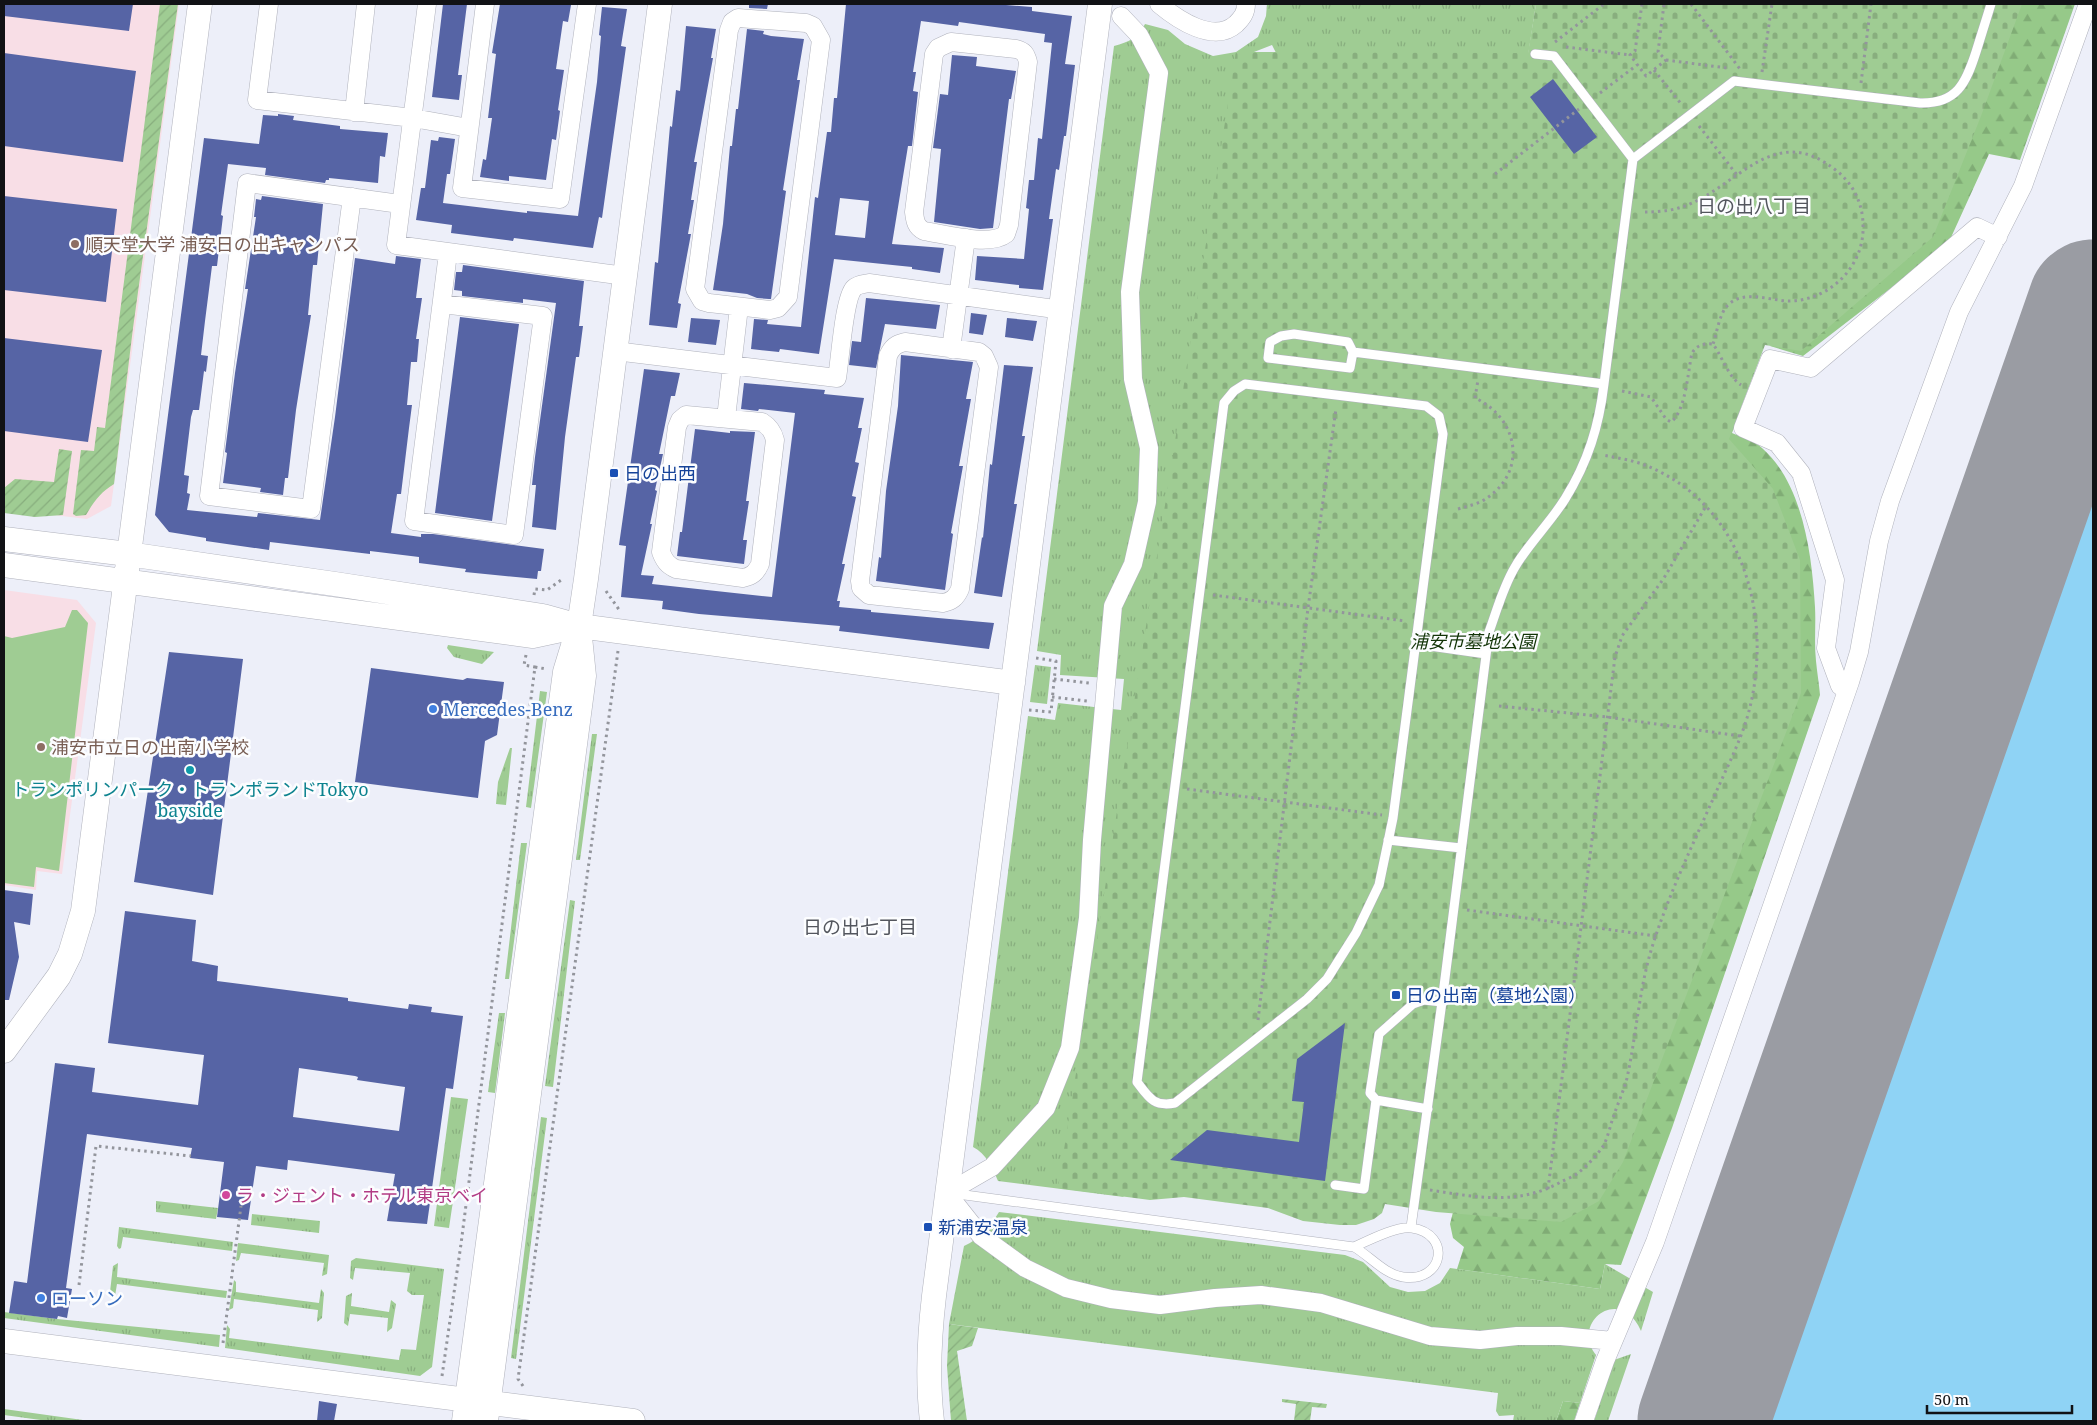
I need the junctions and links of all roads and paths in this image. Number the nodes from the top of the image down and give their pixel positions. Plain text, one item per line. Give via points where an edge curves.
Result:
1 (200, 4) edge
2 (269, 4) edge
3 (366, 4) edge
4 (427, 4) edge
5 (485, 4) edge
6 (587, 4) edge
7 (660, 4) edge
8 (1100, 4) edge
9 (1159, 4) edge
10 (1246, 4) edge
11 (1604, 4) edge
12 (1642, 4) edge
13 (1664, 4) edge
14 (1691, 4) edge
15 (1772, 4) edge
16 (1870, 4) edge
17 (1991, 4) edge
18 (2088, 4) edge
19 (1121, 16) dead end
20 (1536, 54) dead end
21 (1630, 55) junction
22 (1666, 60) junction
23 (1637, 65) junction
24 (1762, 73) dead end
25 (1860, 84) dead end
26 (1590, 101) junction
27 (354, 112) junction
28 (413, 118) junction
29 (469, 128) junction
30 (1633, 159) junction
31 (1495, 174) dead end
32 (352, 197) junction
33 (400, 204) junction
34 (1645, 212) dead end
35 (1998, 237) junction
36 (966, 238) junction
37 (448, 253) junction
38 (625, 276) junction
39 (958, 296) junction
40 (442, 304) junction
41 (739, 308) junction
42 (1062, 310) junction
43 (1713, 344) junction
44 (951, 349) junction
45 (615, 351) junction
46 (1353, 352) junction
47 (732, 366) junction
48 (1478, 380) dead end
49 (1604, 384) junction
50 (1622, 391) dead end
51 (1757, 392) junction
52 (1336, 406) dead end
53 (726, 418) junction
54 (1589, 452) junction
55 (1706, 506) junction
56 (1458, 509) dead end
57 (4, 539) edge
58 (128, 554) junction
59 (4, 565) edge
60 (124, 581) junction
61 (1210, 595) dead end
62 (1308, 608) junction
63 (1408, 612) dead end
64 (1407, 622) junction
65 (579, 626) junction
66 (1406, 630) dead end
67 (1416, 644) junction
68 (1486, 654) junction
69 (1033, 658) dead end
70 (565, 672) junction
71 (1054, 679) junction
72 (1014, 683) junction
73 (1840, 686) dead end
74 (1105, 694) junction
75 (1052, 697) junction
76 (1499, 706) dead end
77 (1026, 710) dead end
78 (1607, 717) junction
79 (1740, 736) junction
80 (1184, 798) dead end
81 (1284, 802) junction
82 (1384, 805) dead end
83 (1382, 815) junction
84 (1380, 824) dead end
85 (1388, 840) junction
86 (1461, 848) junction
87 (1465, 910) dead end
88 (1580, 926) junction
89 (1656, 936) junction
90 (1442, 1002) junction
91 (1264, 1020) dead end
92 (4, 1051) edge
93 (1376, 1100) junction
94 (1428, 1109) junction
95 (191, 1156) dead end
96 (1335, 1185) dead end
97 (1416, 1188) junction
98 (1548, 1190) junction
99 (947, 1193) junction
100 (241, 1206) dead end
101 (1411, 1227) junction
102 (1354, 1247) junction
103 (78, 1285) dead end
104 (4, 1341) edge
105 (1613, 1341) junction
106 (223, 1343) dead end
107 (439, 1397) junction
108 (476, 1412) edge
109 (633, 1421) edge
110 (932, 1421) edge
111 (1584, 1421) edge

1 - 58 street
2 - 27 street via 257,100
3 - 27 street
4 - 28 street
5 - 29 street
6 - 29 street via 560,199 462,188
7 - 38 street
8 - 42 street
9 - 10 street via 1204,32 1219,33 1243,18
11 - 21 path via 1551,46
12 - 21 path via 1634,51
13 - 22 path via 1658,52
14 - 22 path via 1742,70
15 - 24 path
16 - 25 path
17 - 30 lane via 1968,76 1954,94 1943,100 1920,103 1734,81
18 - 35 street via 2023,186
19 - 74 street via 1139,35 1159,73 1130,292 1133,379 1149,448 1146,502 1133,564 1113,606
20 - 26 lane via 1554,56
21 - 23 path
22 - 23 path via 1646,76
23 - 26 path
26 - 30 lane
26 - 31 path
27 - 28 street
28 - 29 street
28 - 33 street
30 - 49 lane
32 - 32 street via 247,183 209,496 311,509
32 - 33 street
33 - 37 street via 396,245
34 - 43 path via 1683,207 1759,159 1774,154 1797,153 1815,158 1843,176 1858,198 1863,212 1864,236 1855,263 1844,278 1829,289 1790,301 1742,297 1728,306
35 - 51 street via 1976,227 1811,368 1770,359
35 - 105 street via 1959,312 1890,501 1879,541 1860,652 1655,1242
36 - 36 street via 920,229 914,212 934,54 938,48 951,42 1022,50 1028,62 1006,234 996,239
36 - 39 street
37 - 38 street
37 - 40 street
38 - 45 street
39 - 42 street
39 - 44 street
39 - 47 street via 869,284 855,287 848,301 837,378
40 - 40 street via 543,316 514,535 414,521
41 - 41 street via 702,301 695,288 729,30 738,18 806,22 813,26 821,40 788,297 784,304 770,310
41 - 47 street
42 - 72 street
43 - 50 path via 1705,343 1692,352 1682,406 1671,422 1666,420 1651,397
43 - 51 path via 1733,378 1740,385
44 - 44 street via 979,352 989,367 960,589 950,602 943,603 869,596 861,588 860,581 888,356 891,349 905,342
45 - 47 street
45 - 65 street
46 - 46 lane via 1350,368 1268,358 1270,342 1294,334 1348,342
46 - 49 lane
47 - 53 street
48 - 56 path via 1475,398 1505,422 1514,455 1502,485 1487,498
49 - 54 lane via 1594,441
51 - 73 street via 1743,428 1777,443 1801,473 1835,580 1826,648
52 - 62 path
53 - 53 street via 762,422 769,426 775,440 760,564 751,576 743,578 676,569 669,566 661,552 680,420 686,415
54 - 55 path via 1654,468 1682,485
54 - 68 lane via 1565,500 1514,568 1489,632
55 - 78 path via 1664,578 1622,636 1615,656
55 - 79 path via 1738,552 1755,612 1750,706
57 - 58 street
58 - 60 street
58 - 65 street via 543,616
59 - 60 street
60 - 65 street via 533,636
60 - 92 street via 83,911 70,954 59,976
61 - 62 path
62 - 64 path
62 - 81 path
63 - 64 path
64 - 66 path
65 - 70 street
65 - 72 street
65 - 108 street via 584,676
67 - 68 lane
67 - 85 lane
67 - 85 lane via 1443,434 1439,416 1426,406 1349,396 1245,384 1234,391 1224,403 1137,1082 1150,1099 1164,1105 1175,1103 1307,1000 1326,979 1356,933 1379,885
68 - 86 lane
69 - 71 path via 1056,661
70 - 107 path via 535,667
70 - 108 street
71 - 74 path
71 - 75 path
72 - 99 street
74 - 75 path
74 - 99 street via 1088,918 1070,1048 1046,1108 992,1167
75 - 77 path via 1051,712
76 - 78 path
78 - 79 path
78 - 88 path
79 - 89 path via 1675,883
80 - 81 path via 1185,789
81 - 83 path
81 - 91 path via 1257,1025
82 - 83 path
83 - 84 path
85 - 86 lane
86 - 90 lane
87 - 88 path
88 - 89 path
88 - 98 path
89 - 98 path via 1638,1004 1626,1079 1603,1146 1578,1173
90 - 93 lane via 1424,1000 1413,1004 1379,1034 1370,1093
90 - 94 lane
93 - 94 lane
93 - 96 lane via 1364,1189
94 - 97 lane
95 - 103 path via 96,1146
97 - 98 path via 1510,1199
97 - 101 lane
99 - 102 lane
99 - 105 street via 980,1236 1025,1268 1066,1288 1111,1299 1160,1305 1261,1295 1321,1303 1430,1336 1480,1340 1544,1336
99 - 110 street via 930,1336 928,1393
100 - 106 path
101 - 102 lane
101 - 102 lane via 1435,1240 1439,1249 1438,1260 1431,1271 1420,1277 1402,1277 1388,1272
104 - 107 street
105 - 111 street
107 - 108 street
108 - 109 street

